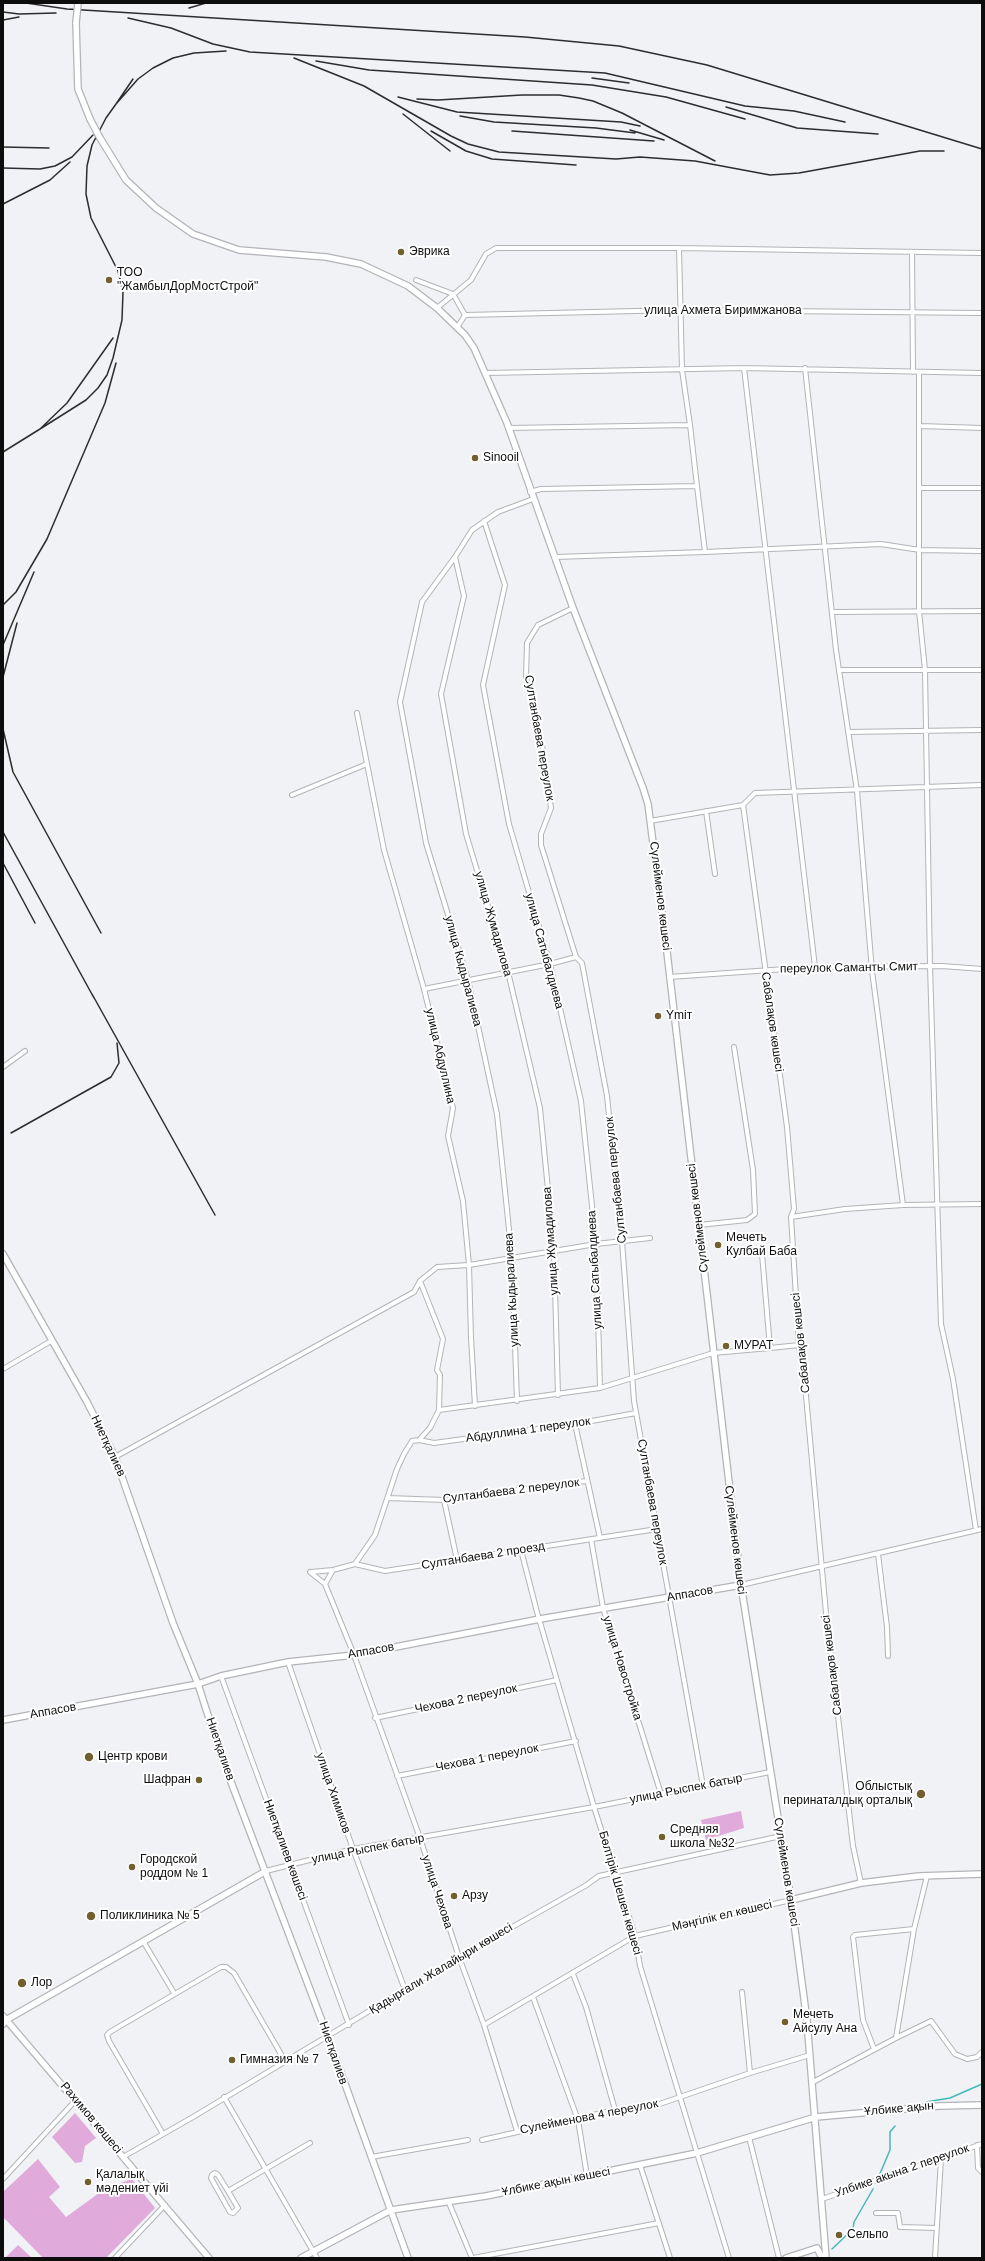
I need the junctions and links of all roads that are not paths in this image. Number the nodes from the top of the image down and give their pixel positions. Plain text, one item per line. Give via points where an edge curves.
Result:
1 (78, 3) edge
2 (679, 248) junction
3 (912, 252) junction
4 (982, 253) edge
5 (416, 280) dead end
6 (454, 294) junction
7 (437, 308) junction
8 (679, 310) junction
9 (913, 312) junction
10 (982, 313) edge
11 (465, 315) junction
12 (458, 326) junction
13 (744, 368) junction
14 (804, 368) junction
15 (682, 370) junction
16 (913, 372) junction
17 (919, 372) junction
18 (485, 373) junction
19 (982, 374) edge
20 (690, 425) junction
21 (920, 426) junction
22 (508, 428) junction
23 (982, 428) edge
24 (697, 486) junction
25 (920, 488) junction
26 (982, 488) edge
27 (530, 492) junction
28 (533, 499) junction
29 (484, 521) junction
30 (825, 545) junction
31 (765, 550) junction
32 (920, 550) junction
33 (982, 551) edge
34 (705, 552) junction
35 (455, 557) junction
36 (555, 557) junction
37 (573, 608) junction
38 (919, 611) junction
39 (982, 611) edge
40 (832, 612) junction
41 (839, 670) junction
42 (925, 670) junction
43 (982, 670) edge
44 (357, 712) dead end
45 (982, 730) edge
46 (925, 731) junction
47 (848, 732) junction
48 (367, 764) junction
49 (982, 786) edge
50 (927, 788) junction
51 (857, 791) junction
52 (794, 792) junction
53 (292, 795) dead end
54 (743, 805) junction
55 (706, 811) junction
56 (650, 821) junction
57 (716, 874) dead end
58 (576, 957) junction
59 (550, 964) junction
60 (930, 966) junction
61 (815, 967) junction
62 (872, 967) junction
63 (982, 969) edge
64 (764, 970) junction
65 (508, 972) junction
66 (669, 977) junction
67 (468, 980) junction
68 (424, 989) junction
69 (734, 1047) dead end
70 (25, 1051) dead end
71 (3, 1067) edge
72 (936, 1204) junction
73 (982, 1204) edge
74 (902, 1205) junction
75 (790, 1216) junction
76 (699, 1225) junction
77 (650, 1238) dead end
78 (622, 1241) junction
79 (596, 1244) junction
80 (554, 1251) junction
81 (3, 1254) edge
82 (762, 1254) dead end
83 (512, 1258) junction
84 (469, 1265) junction
85 (420, 1281) junction
86 (51, 1341) junction
87 (799, 1345) junction
88 (770, 1348) junction
89 (713, 1352) junction
90 (3, 1369) edge
91 (632, 1379) junction
92 (600, 1388) junction
93 (558, 1395) junction
94 (517, 1401) junction
95 (475, 1406) junction
96 (439, 1410) junction
97 (636, 1413) junction
98 (575, 1424) junction
99 (419, 1440) junction
100 (115, 1457) junction
101 (586, 1481) junction
102 (388, 1498) junction
103 (444, 1500) junction
104 (657, 1529) junction
105 (982, 1529) edge
106 (976, 1530) junction
107 (600, 1538) junction
108 (591, 1539) junction
109 (521, 1550) junction
110 (878, 1554) junction
111 (458, 1560) junction
112 (356, 1564) junction
113 (822, 1565) junction
114 (332, 1570) junction
115 (310, 1572) joint
116 (325, 1584) junction
117 (740, 1585) junction
118 (670, 1598) junction
119 (603, 1608) junction
120 (540, 1619) junction
121 (354, 1655) junction
122 (888, 1656) dead end
123 (288, 1662) junction
124 (221, 1676) junction
125 (557, 1680) junction
126 (198, 1684) junction
127 (375, 1718) junction
128 (3, 1720) edge
129 (576, 1740) junction
130 (770, 1772) junction
131 (397, 1776) junction
132 (703, 1786) junction
133 (661, 1794) junction
134 (594, 1807) junction
135 (781, 1836) junction
136 (420, 1838) junction
137 (353, 1849) junction
138 (290, 1865) junction
139 (266, 1871) junction
140 (614, 1871) junction
141 (982, 1874) edge
142 (927, 1876) junction
143 (861, 1882) junction
144 (791, 1900) junction
145 (914, 1929) junction
146 (635, 1936) junction
147 (143, 1941) junction
148 (459, 1957) junction
149 (572, 1974) junction
150 (405, 1990) junction
151 (742, 1992) dead end
152 (174, 1993) junction
153 (533, 1997) junction
154 (4, 2020) edge
155 (349, 2025) junction
156 (484, 2025) junction
157 (328, 2037) junction
158 (896, 2038) junction
159 (874, 2049) junction
160 (982, 2052) edge
161 (810, 2055) junction
162 (285, 2061) junction
163 (750, 2073) junction
164 (813, 2082) junction
165 (224, 2097) junction
166 (679, 2098) junction
167 (75, 2102) junction
168 (982, 2105) edge
169 (615, 2110) junction
170 (816, 2117) junction
171 (578, 2120) junction
172 (517, 2131) junction
173 (163, 2134) junction
174 (749, 2137) junction
175 (468, 2140) dead end
176 (482, 2140) dead end
177 (310, 2143) dead end
178 (982, 2144) edge
179 (977, 2145) junction
180 (697, 2153) junction
181 (123, 2156) junction
182 (371, 2157) junction
183 (941, 2158) junction
184 (640, 2165) junction
185 (266, 2169) junction
186 (982, 2172) edge
187 (587, 2176) junction
188 (3, 2179) edge
189 (228, 2191) junction
190 (822, 2199) junction
191 (449, 2202) junction
192 (165, 2205) junction
193 (391, 2210) junction
194 (876, 2213) dead end
195 (659, 2223) junction
196 (938, 2228) junction
197 (314, 2252) junction
198 (115, 2258) edge
199 (209, 2258) edge
200 (301, 2258) edge
201 (318, 2258) edge
202 (408, 2258) edge
203 (472, 2258) edge
204 (670, 2258) edge
205 (728, 2258) edge
206 (779, 2258) edge
207 (786, 2258) edge
208 (822, 2258) edge
209 (826, 2258) edge
210 (935, 2258) edge

1 - 7 main road, Сүлейменов көшесі, bridge via 78,89 100,138 126,180 156,208 193,234 239,250 326,257 361,264 408,286
2 - 3 street
2 - 6 street via 496,248 486,254 470,280
2 - 8 street
3 - 4 street
3 - 9 street
5 - 6 street
6 - 7 street
6 - 11 street
7 - 12 main road, Сүлейменов көшесі
8 - 9 street, улица Ахмета Биримжанова
8 - 11 street, улица Ахмета Биримжанова
8 - 15 street
9 - 10 street, улица Ахмета Биримжанова
9 - 16 street
11 - 12 street
12 - 18 main road, Сүлейменов көшесі via 474,348
13 - 14 street
13 - 15 street
13 - 31 street
14 - 16 street
14 - 30 street
15 - 18 street
15 - 20 street
16 - 17 street
17 - 19 street
17 - 21 street
18 - 22 main road, Сүлейменов көшесі
20 - 22 street
20 - 24 street
21 - 23 street
21 - 25 street
22 - 27 main road, Сүлейменов көшесі
24 - 27 street via 541,489
24 - 34 street
25 - 26 street
25 - 32 street
27 - 28 main road, Сүлейменов көшесі
28 - 29 street via 498,512
28 - 36 main road, Сүлейменов көшесі
29 - 35 street via 472,530
29 - 59 street, улица Сатыбалдиева via 504,585 483,685 509,824
30 - 31 street
30 - 32 street via 881,544
30 - 40 street
31 - 34 street
31 - 52 street
32 - 33 street
32 - 38 street
34 - 36 street
35 - 65 street, улица Жумадилова via 464,596 441,694 466,834
35 - 67 street, улица Кыдыралиева via 422,602 400,702 426,843
36 - 37 main road, Сүлейменов көшесі
37 - 56 main road, Сүлейменов көшесі via 643,788
37 - 58 street, Султанбаева переулок via 538,625 528,637 526,677 542,745 551,808 541,834 541,845
38 - 39 street
38 - 40 street
38 - 42 street
40 - 41 street
41 - 42 street
41 - 47 street
42 - 43 street
42 - 46 street
44 - 48 street, улица Абдуллина
45 - 46 street
46 - 47 street
46 - 50 street
47 - 51 street
48 - 53 street
48 - 68 street, улица Абдуллина via 384,850
49 - 50 street
50 - 51 street
50 - 60 street
51 - 52 street
51 - 62 street
52 - 54 street via 755,793
52 - 61 street
54 - 55 street
54 - 64 street, Сабалақов көшесі
55 - 56 street
55 - 57 street
56 - 66 main road, Сүлейменов көшесі
58 - 59 street
58 - 78 street, Султанбаева переулок via 582,963 607,1096
59 - 65 street
59 - 79 street, улица Сатыбалдиева via 581,1101
60 - 62 street, переулок Саманты Смит
60 - 63 street, переулок Саманты Смит
60 - 72 street
61 - 62 street, переулок Саманты Смит
61 - 64 street, переулок Саманты Смит
62 - 74 street
64 - 66 street, переулок Саманты Смит
64 - 75 street, Сабалақов көшесі via 787,1127 794,1210
65 - 67 street
65 - 80 street, улица Жумадилова via 540,1108
66 - 76 main road, Сүлейменов көшесі
67 - 68 street
67 - 83 street, улица Кыдыралиева via 497,1114
68 - 84 street, улица Абдуллина via 453,1108 448,1136 463,1201
69 - 76 street via 753,1170 755,1214 747,1220
70 - 71 street
72 - 73 street
72 - 74 street
72 - 106 street via 941,1324 953,1379
74 - 75 street
75 - 87 street, Сабалақов көшесі
76 - 89 main road, Сүлейменов көшесі
77 - 78 street
78 - 79 street
78 - 91 street, Султанбаева переулок
79 - 80 street
79 - 92 street, улица Сатыбалдиева
80 - 83 street
80 - 93 street, улица Жумадилова
81 - 86 main road, Ниетқалиев
82 - 88 street
83 - 84 street
83 - 94 street, улица Кыдыралиева
84 - 85 street via 437,1267
84 - 95 street, улица Абдуллина via 470,1338
85 - 96 street via 443,1339 437,1370 440,1375
85 - 100 street via 414,1292
86 - 90 street
86 - 100 main road, Ниетқалиев
87 - 88 street
87 - 113 street, Сабалақов көшесі
88 - 89 street
89 - 91 street
89 - 117 main road, Сүлейменов көшесі
91 - 92 street
91 - 97 street, Султанбаева переулок
92 - 93 street
93 - 94 street
94 - 95 street
95 - 96 street
96 - 99 street via 430,1428
97 - 98 street, Абдуллина 1 переулок
97 - 104 street, Султанбаева переулок
98 - 99 street, Абдуллина 1 переулок via 434,1443
98 - 101 street, Султанбаева 2 переулок
99 - 102 street via 412,1441 404,1454
100 - 126 main road, Ниетқалиев via 173,1623
101 - 103 street, Султанбаева 2 переулок
101 - 107 street, Султанбаева 2 переулок
102 - 103 street, Султанбаева 2 переулок
102 - 112 street via 375,1535
103 - 111 street
104 - 107 street, Султанбаева 2 проезд
104 - 118 street, Султанбаева переулок
105 - 106 street
106 - 110 street
107 - 108 street, Султанбаева 2 проезд
108 - 109 street, Султанбаева 2 проезд
108 - 119 street, улица Новостройка
109 - 111 street, Султанбаева 2 проезд
109 - 120 street, Бөлтірік Шешен көшесі
110 - 113 street
110 - 122 street
111 - 112 street, Султанбаева 2 проезд via 385,1571
112 - 114 street, Султанбаева 2 проезд
113 - 117 street
113 - 143 street, Сабалақов көшесі via 853,1846
114 - 115 street, Султанбаева 2 проезд
114 - 116 street
115 - 116 street, улица Чехова
116 - 121 street, улица Чехова
117 - 118 main road, Аппасов
117 - 130 main road, Сүлейменов көшесі
118 - 119 main road, Аппасов
118 - 132 street, Султанбаева переулок
119 - 120 main road, Аппасов
119 - 133 street, улица Новостройка
120 - 121 main road, Аппасов
120 - 125 street, Бөлтірік Шешен көшесі
121 - 123 main road, Аппасов
121 - 127 street, улица Чехова
123 - 124 main road, Аппасов
123 - 137 street, улица Химиков
124 - 126 main road, Аппасов
124 - 138 street, Ниетқалиев көшесі
125 - 127 street, Чехова 2 переулок
125 - 129 street, Бөлтірік Шешен көшесі
126 - 128 main road, Аппасов
126 - 139 main road, Ниетқалиев via 220,1753
127 - 131 street, улица Чехова
129 - 131 street, Чехова 1 переулок
129 - 134 street, Бөлтірік Шешен көшесі
130 - 132 street, улица Рыспек батыр
130 - 135 main road, Сүлейменов көшесі
131 - 136 street, улица Чехова
132 - 133 street, улица Рыспек батыр
133 - 134 street, улица Рыспек батыр
134 - 136 street, улица Рыспек батыр
134 - 140 street, Бөлтірік Шешен көшесі
135 - 140 street, Қадырғали Жалайыри көшесі
135 - 144 main road, Сүлейменов көшесі
136 - 137 street, улица Рыспек батыр
136 - 148 street, улица Чехова
137 - 138 street, улица Рыспек батыр
137 - 150 street, улица Химиков
138 - 139 street, улица Рыспек батыр
138 - 155 street, Ниетқалиев көшесі
139 - 147 main road, улица Рыспек батыр
139 - 157 main road, Ниетқалиев
140 - 146 street, Бөлтірік Шешен көшесі
140 - 148 street, Қадырғали Жалайыри көшесі via 599,1876
141 - 142 main road, Мәңгілік ел көшесі
142 - 143 main road, Мәңгілік ел көшесі
142 - 145 street
143 - 144 main road, Мәңгілік ел көшесі
144 - 146 street, Мәңгілік ел көшесі
144 - 161 main road, Сүлейменов көшесі
145 - 158 street
145 - 159 street via 853,1937 863,2020
146 - 149 street, Мәңгілік ел көшесі
146 - 166 street, Бөлтірік Шешен көшесі via 640,1966
147 - 152 street
147 - 154 main road, улица Рыспек батыр
148 - 150 street, Қадырғали Жалайыри көшесі
148 - 156 street, улица Чехова
149 - 153 street, Мәңгілік ел көшесі
149 - 169 street via 586,2007
150 - 155 street, Қадырғали Жалайыри көшесі
151 - 163 street
152 - 162 street via 226,1966 234,1973
152 - 173 street via 107,2035
153 - 156 street, Мәңгілік ел көшесі
153 - 171 street
154 - 167 main road, Рахимов көшесі
155 - 157 street, Қадырғали Жалайыри көшесі
156 - 172 street, улица Чехова
157 - 162 street, Қадырғали Жалайыри көшесі
157 - 182 main road, Ниетқалиев
158 - 159 street
158 - 160 street via 931,2020 955,2054 967,2059 977,2057
159 - 164 street
161 - 163 street, Сулейменова 4 переулок
161 - 164 main road, Сүлейменов көшесі
162 - 165 street, Қадырғали Жалайыри көшесі
163 - 166 street, Сулейменова 4 переулок
164 - 170 main road, Сүлейменов көшесі
165 - 173 street, Қадырғали Жалайыри көшесі
165 - 185 street
166 - 169 street, Сулейменова 4 переулок via 648,2108
166 - 180 street, Бөлтірік Шешен көшесі
167 - 181 main road, Рахимов көшесі
167 - 188 street
168 - 170 main road, Ұлбике ақын via 939,2106
169 - 171 street, Сулейменова 4 переулок
170 - 174 main road, Ұлбике ақын көшесі
170 - 190 main road, Сүлейменов көшесі
171 - 172 street, Сулейменова 4 переулок
171 - 187 street
172 - 176 street, Сулейменова 4 переулок
173 - 181 street, Қадырғали Жалайыри көшесі
174 - 180 main road, Ұлбике ақын көшесі
174 - 206 street
175 - 182 street
177 - 185 street
178 - 179 street, Улбике акына 2 переулок
179 - 183 street, Улбике акына 2 переулок
179 - 186 street via 978,2168
180 - 184 main road, Ұлбике ақын көшесі
180 - 205 street, Бөлтірік Шешен көшесі
181 - 192 main road, Рахимов көшесі
182 - 193 main road, Ниетқалиев
183 - 190 street, Улбике акына 2 переулок
183 - 196 street
184 - 187 main road, Ұлбике ақын көшесі
184 - 195 street
185 - 189 street
185 - 197 street
187 - 191 main road, Ұлбике ақын көшесі
189 - 189 street via 218,2175 212,2175 211,2178 233,2213 238,2208
190 - 209 main road, Сүлейменов көшесі
191 - 193 main road, Ұлбике ақын көшесі
191 - 203 street
192 - 198 street
192 - 199 main road, Рахимов көшесі
193 - 197 main road, Ұлбике ақын көшесі
193 - 202 main road, Ниетқалиев
194 - 196 street via 898,2213 900,2227
195 - 203 street
195 - 204 street
196 - 210 street
197 - 200 main road, Ұлбике ақын көшесі
197 - 201 street
207 - 208 main road via 817,2248

